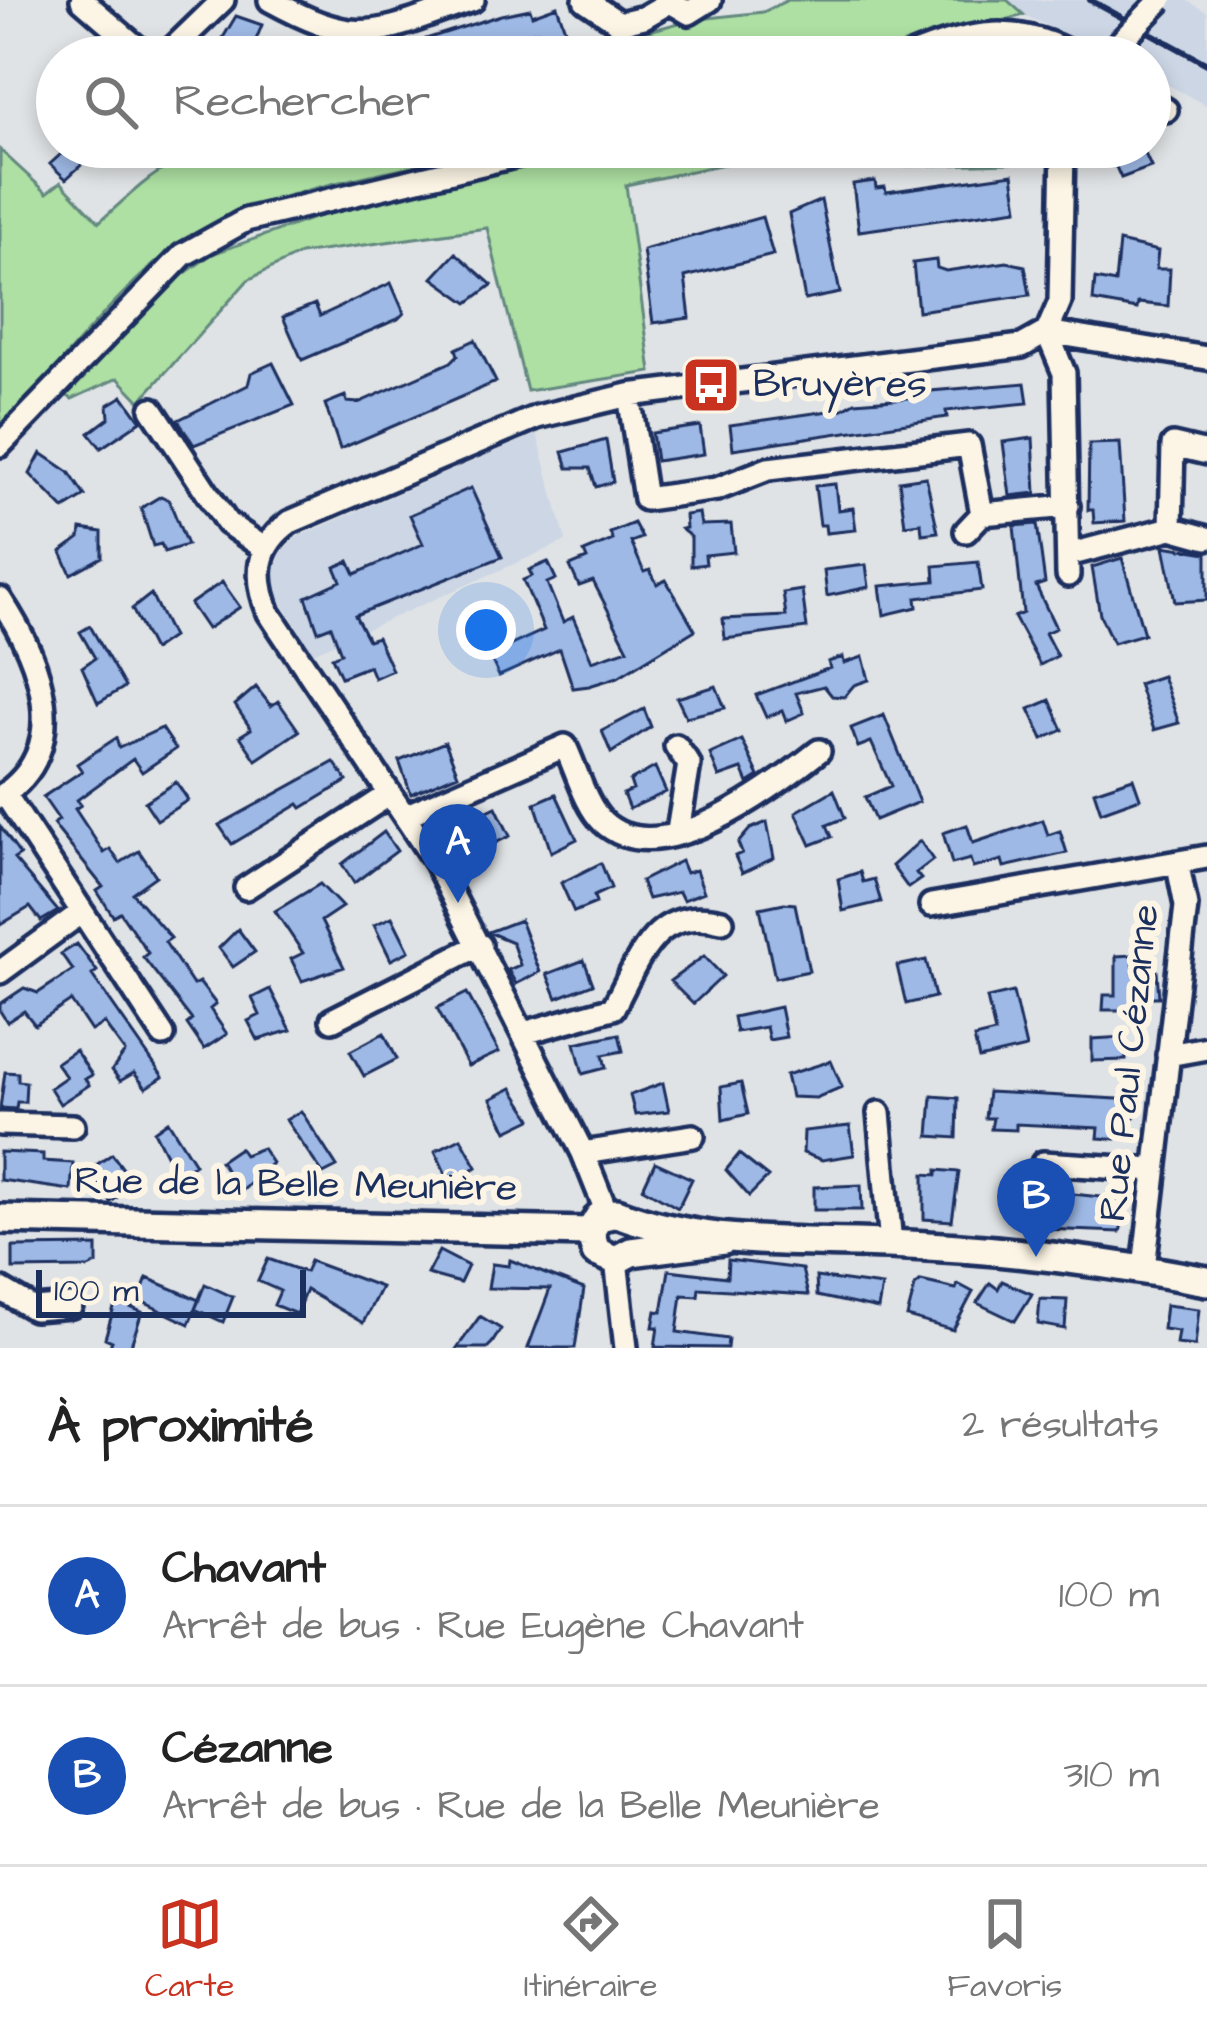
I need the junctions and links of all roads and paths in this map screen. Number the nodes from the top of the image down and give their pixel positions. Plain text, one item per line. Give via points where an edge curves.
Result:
1 (82, 0) edge
2 (223, 0) edge
3 (270, 0) edge
4 (473, 0) edge
5 (585, 0) edge
6 (710, 0) edge
7 (1161, 0) edge
8 (668, 2) edge
9 (426, 7) edge
10 (124, 36) edge
11 (186, 36) edge
12 (996, 36) edge
13 (1037, 36) edge
14 (1126, 36) edge
15 (465, 168) edge
16 (1063, 168) edge
17 (1047, 332) junction
18 (1207, 358) edge
19 (629, 395) junction
20 (152, 409) dead end
21 (0, 445) edge
22 (1207, 453) edge
23 (1069, 506) junction
24 (1172, 528) junction
25 (1207, 538) edge
26 (264, 548) junction
27 (0, 599) edge
28 (676, 746) dead end
29 (819, 751) dead end
30 (390, 794) junction
31 (3, 795) edge
32 (405, 816) junction
33 (678, 831) junction
34 (1207, 857) edge
35 (1178, 866) junction
36 (246, 888) dead end
37 (932, 905) dead end
38 (82, 912) junction
39 (722, 921) dead end
40 (480, 945) junction
41 (0, 972) edge
42 (332, 1021) dead end
43 (524, 1033) junction
44 (163, 1035) dead end
45 (1207, 1048) edge
46 (1168, 1055) junction
47 (879, 1113) dead end
48 (0, 1124) edge
49 (73, 1126) dead end
50 (693, 1136) dead end
51 (583, 1153) junction
52 (1043, 1163) dead end
53 (1155, 1170) junction
54 (0, 1219) edge
55 (599, 1223) junction
56 (891, 1244) junction
57 (627, 1245) junction
58 (1144, 1268) junction
59 (1207, 1280) edge
60 (0, 1289) edge
61 (70, 1306) dead end
62 (626, 1348) edge

1 - 10 street
2 - 11 street
3 - 9 street via 341,33 370,33
4 - 9 street
5 - 8 street via 619,23
6 - 8 street via 688,13
7 - 14 street, bridge
12 - 13 street
15 - 21 street via 246,220 183,255
16 - 17 street via 1060,302
17 - 18 street
17 - 19 street via 1022,346
17 - 23 street via 1064,373
19 - 23 street via 645,499 717,489 768,469 969,445 974,522
19 - 26 street via 495,432 290,522
20 - 26 street via 227,523
22 - 24 street via 1173,445
23 - 24 street via 1068,565
24 - 25 street
26 - 30 street via 258,588 269,613
27 - 31 street via 33,650 46,699 37,752
28 - 33 street via 689,764
29 - 33 street via 722,816
30 - 32 street
30 - 36 street
31 - 38 street
32 - 33 street via 565,746 599,819 650,843
32 - 40 street
34 - 35 street
35 - 37 street
35 - 46 street, Rue Paul Cézanne via 1186,905
38 - 41 street
38 - 44 street
39 - 43 street via 696,915 654,932 613,1008
40 - 42 street
40 - 43 street
43 - 51 street
45 - 46 street
46 - 53 street, Rue Paul Cézanne
47 - 56 street
48 - 49 street
50 - 51 street
51 - 55 street
52 - 53 street
53 - 58 street, Rue Paul Cézanne
54 - 55 street, Rue de la Belle Meunière
55 - 57 street via 627,1216
55 - 57 street via 596,1252
56 - 57 street
56 - 58 street
57 - 62 street
58 - 59 street
60 - 61 street via 34,1309

